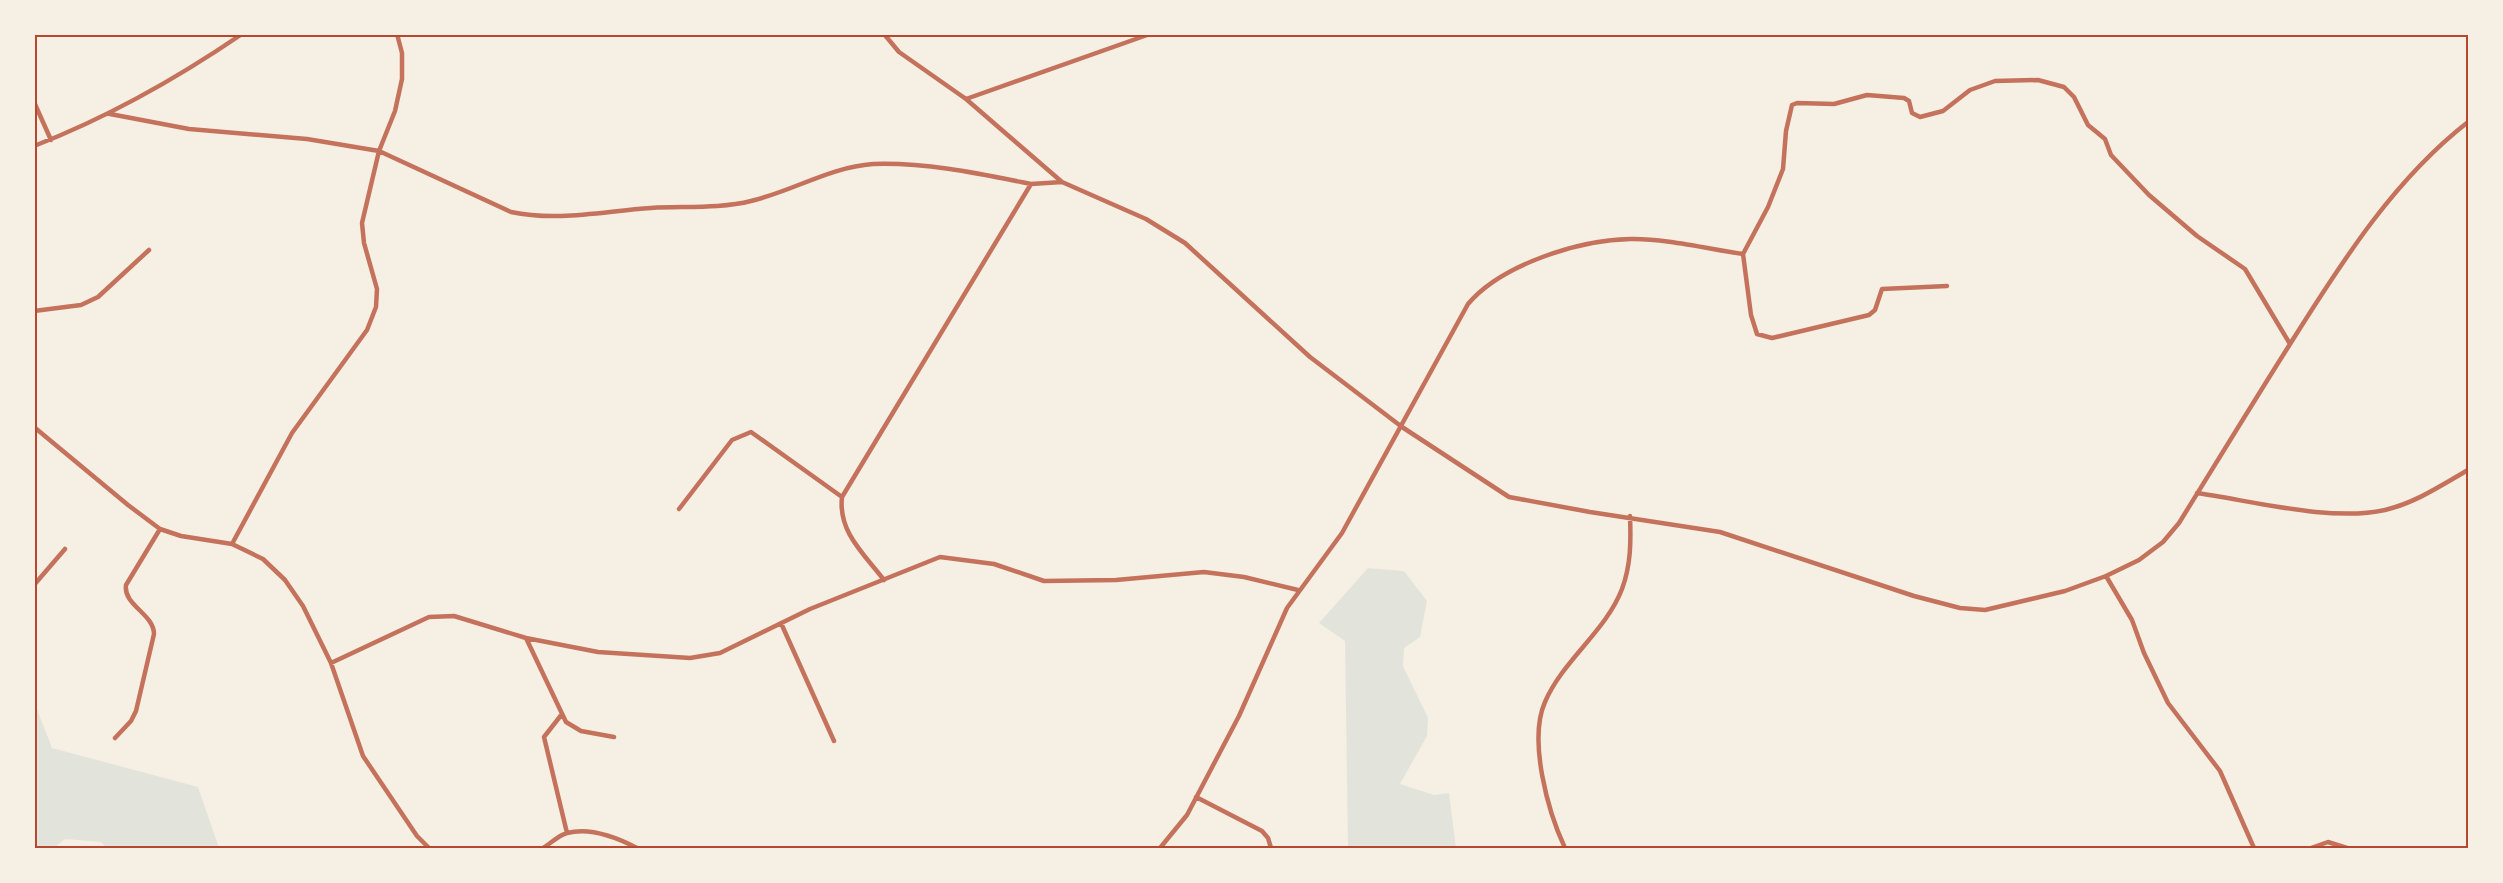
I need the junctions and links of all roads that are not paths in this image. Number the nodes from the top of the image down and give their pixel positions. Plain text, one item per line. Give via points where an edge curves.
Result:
1 (242, 34) edge
2 (397, 34) edge
3 (884, 34) edge
4 (1150, 34) edge
5 (966, 99) junction
6 (34, 102) edge
7 (110, 114) junction
8 (2469, 122) edge
9 (51, 140) junction
10 (34, 146) edge
11 (379, 151) junction
12 (1062, 182) junction
13 (1031, 184) junction
14 (149, 250) dead end
15 (1743, 254) junction
16 (1947, 286) dead end
17 (34, 311) edge
18 (2290, 344) junction
19 (34, 427) edge
20 (1402, 427) junction
21 (2469, 470) edge
22 (2198, 493) junction
23 (842, 497) junction
24 (679, 509) dead end
25 (1630, 516) junction
26 (160, 529) junction
27 (232, 544) junction
28 (65, 549) dead end
29 (2106, 576) junction
30 (884, 580) junction
31 (34, 585) edge
32 (1298, 590) junction
33 (781, 623) junction
34 (526, 638) junction
35 (331, 663) junction
36 (562, 714) junction
37 (614, 737) dead end
38 (115, 738) dead end
39 (834, 741) dead end
40 (1196, 797) junction
41 (567, 833) junction
42 (429, 849) edge
43 (543, 849) edge
44 (637, 849) edge
45 (1160, 849) edge
46 (1271, 849) edge
47 (1565, 849) edge
48 (2254, 849) edge
49 (2311, 849) edge
50 (2347, 849) edge

1 - 7 street
2 - 11 street via 402,78 395,111
3 - 5 street via 899,52
4 - 5 street
5 - 12 street
6 - 9 street
7 - 9 street
7 - 11 street via 189,129 307,139
8 - 18 street via 2430,156 2383,207 2342,262
9 - 10 street
11 - 13 street via 511,212 552,218 750,202 831,172 872,164 959,171
11 - 27 street via 363,223 364,243 377,289 376,307 367,330 292,433
12 - 13 street
12 - 20 street via 1146,219 1178,238 1310,357
13 - 23 street
14 - 17 street via 98,297 81,305
15 - 16 street via 1751,315 1757,334 1764,337 1860,319 1875,310 1882,289
15 - 18 street via 1783,169 1789,109 1794,103 1830,104 1867,95 1904,98 1912,113 1920,117 1943,111 1970,90 1995,81 2038,80 2064,87 2074,97 2088,125 2105,139 2111,155 2149,195 2196,236 2245,269
15 - 20 street via 1632,239 1588,244 1513,268 1492,280 1468,304
18 - 22 street
19 - 26 street
20 - 25 street via 1509,497
20 - 32 street via 1342,533
21 - 22 street via 2428,493 2387,509 2359,513 2332,513
22 - 29 street via 2163,542 2139,560
23 - 24 street via 751,432 732,440
23 - 30 street via 840,513 846,531
25 - 29 street via 1720,532 1960,608 1985,610
25 - 47 street via 1630,552 1622,590 1613,608 1559,676 1540,721 1541,768 1551,815
26 - 27 street
26 - 38 street via 126,585 128,597 152,624 154,634 136,711
27 - 35 street via 263,559 285,580 303,606
28 - 31 street
29 - 48 street via 2132,620 2168,703 2220,771
30 - 32 street via 931,559 951,556 994,564 1044,581 1116,580 1204,572
30 - 33 street
32 - 40 street
33 - 34 street via 706,657 598,652
33 - 39 street
34 - 35 street via 441,615
34 - 36 street
35 - 42 street via 363,756
36 - 37 street via 574,729
36 - 41 street via 544,737
40 - 45 street
40 - 46 street via 1262,831
41 - 43 street
41 - 44 street via 609,836
49 - 50 street via 2328,842

